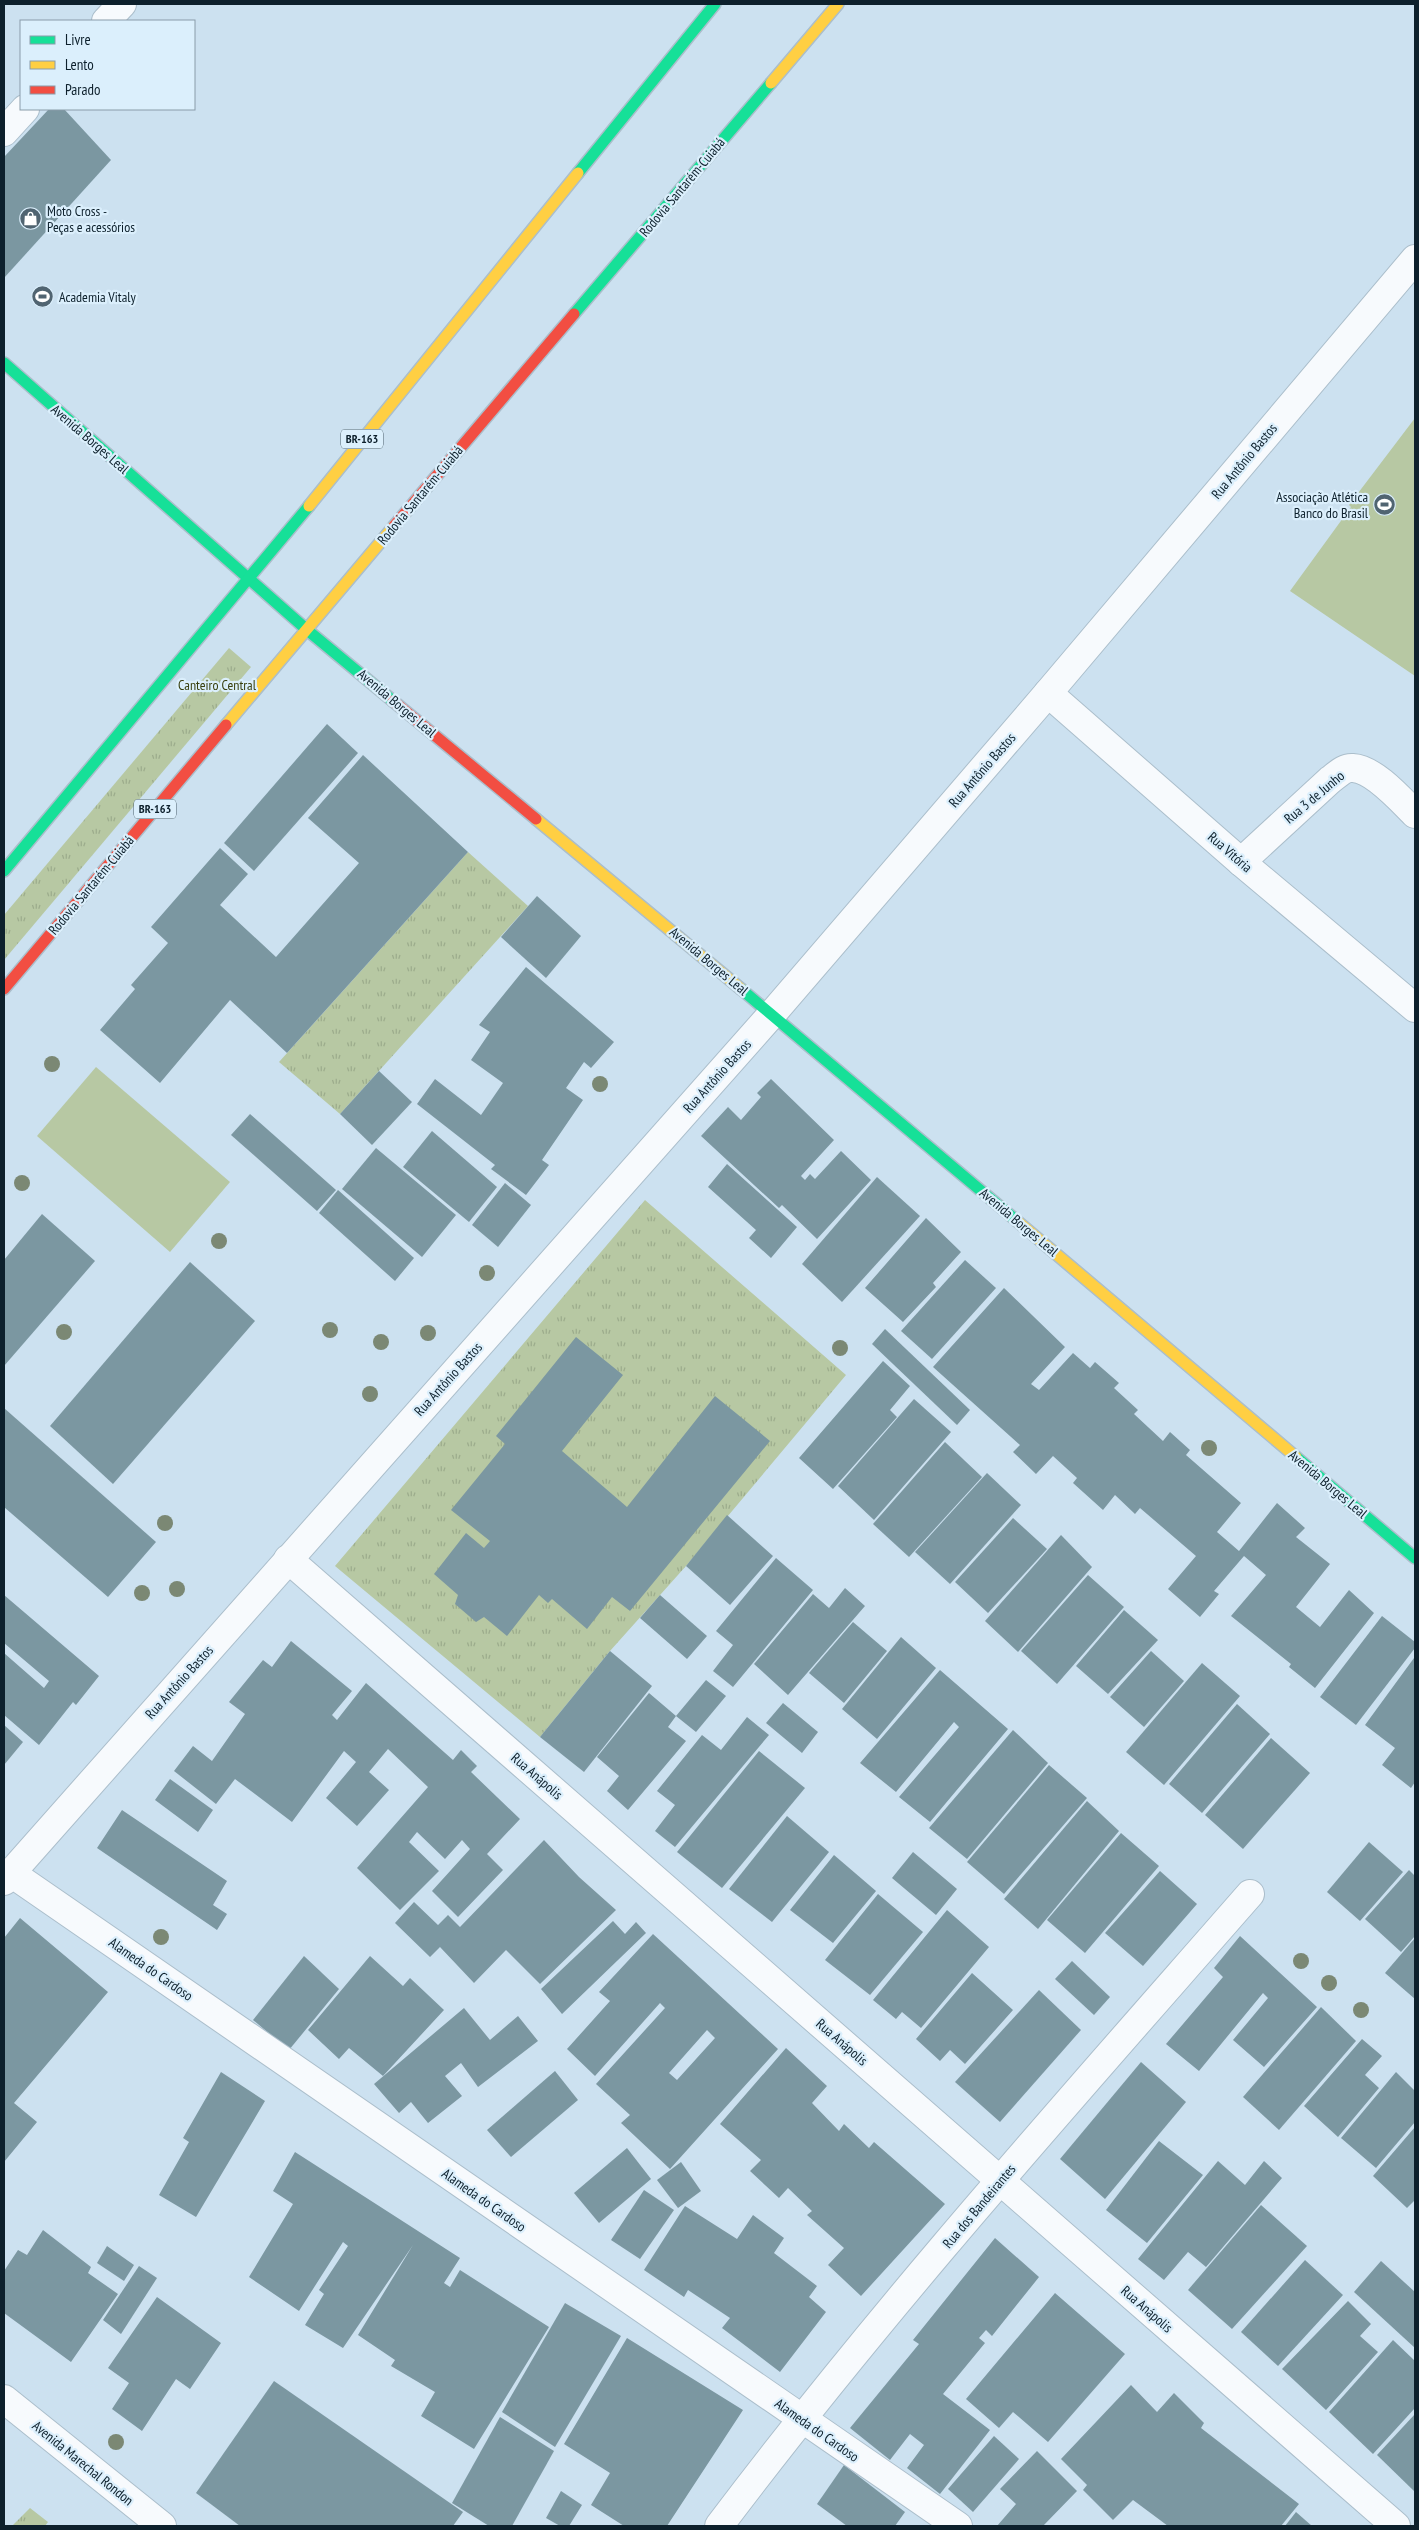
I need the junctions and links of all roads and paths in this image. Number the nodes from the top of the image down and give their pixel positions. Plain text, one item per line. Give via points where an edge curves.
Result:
1 (122, 4) edge
2 (715, 4) edge
3 (838, 4) edge
4 (107, 20) edge
5 (24, 110) edge
6 (4, 132) edge
7 (1415, 259) edge
8 (4, 363) edge
9 (248, 580) junction
10 (306, 629) junction
11 (1048, 693) junction
12 (1415, 814) edge
13 (1241, 862) junction
14 (4, 871) edge
15 (4, 989) edge
16 (1415, 1008) edge
17 (772, 1014) junction
18 (1415, 1558) edge
19 (288, 1559) junction
20 (7, 1877) edge
21 (1250, 1894) dead end
22 (1001, 2180) junction
23 (4, 2399) edge
24 (800, 2418) junction
25 (162, 2526) edge
26 (719, 2526) edge
27 (958, 2526) edge
28 (1396, 2526) edge

1 - 4 street
2 - 9 main road, BR-163
3 - 10 main road, Rodovia Santarém-Cuiabá / BR-163
5 - 6 street
7 - 11 street, Rua Antônio Bastos
8 - 9 main road, Avenida Borges Leal
9 - 10 main road, Avenida Borges Leal
9 - 14 main road, BR-163
10 - 15 main road, Rodovia Santarém-Cuiabá / BR-163
10 - 17 main road, Avenida Borges Leal
11 - 13 street, Rua Vitória
11 - 17 street, Rua Antônio Bastos
12 - 13 street, Rua 3 de Junho via 1377,778 1352,767 1330,780
13 - 16 street, Rua Vitória
17 - 18 main road, Avenida Borges Leal
17 - 19 street, Rua Antônio Bastos
19 - 20 street, Rua Antônio Bastos
19 - 22 street, Rua Anápolis
20 - 24 street, Alameda do Cardoso
21 - 22 street, Rua dos Bandeirantes
22 - 24 street, Rua dos Bandeirantes
22 - 28 street, Rua Anápolis
23 - 25 street, Avenida Marechal Rondon
24 - 26 street, Rua dos Bandeirantes
24 - 27 street, Alameda do Cardoso

